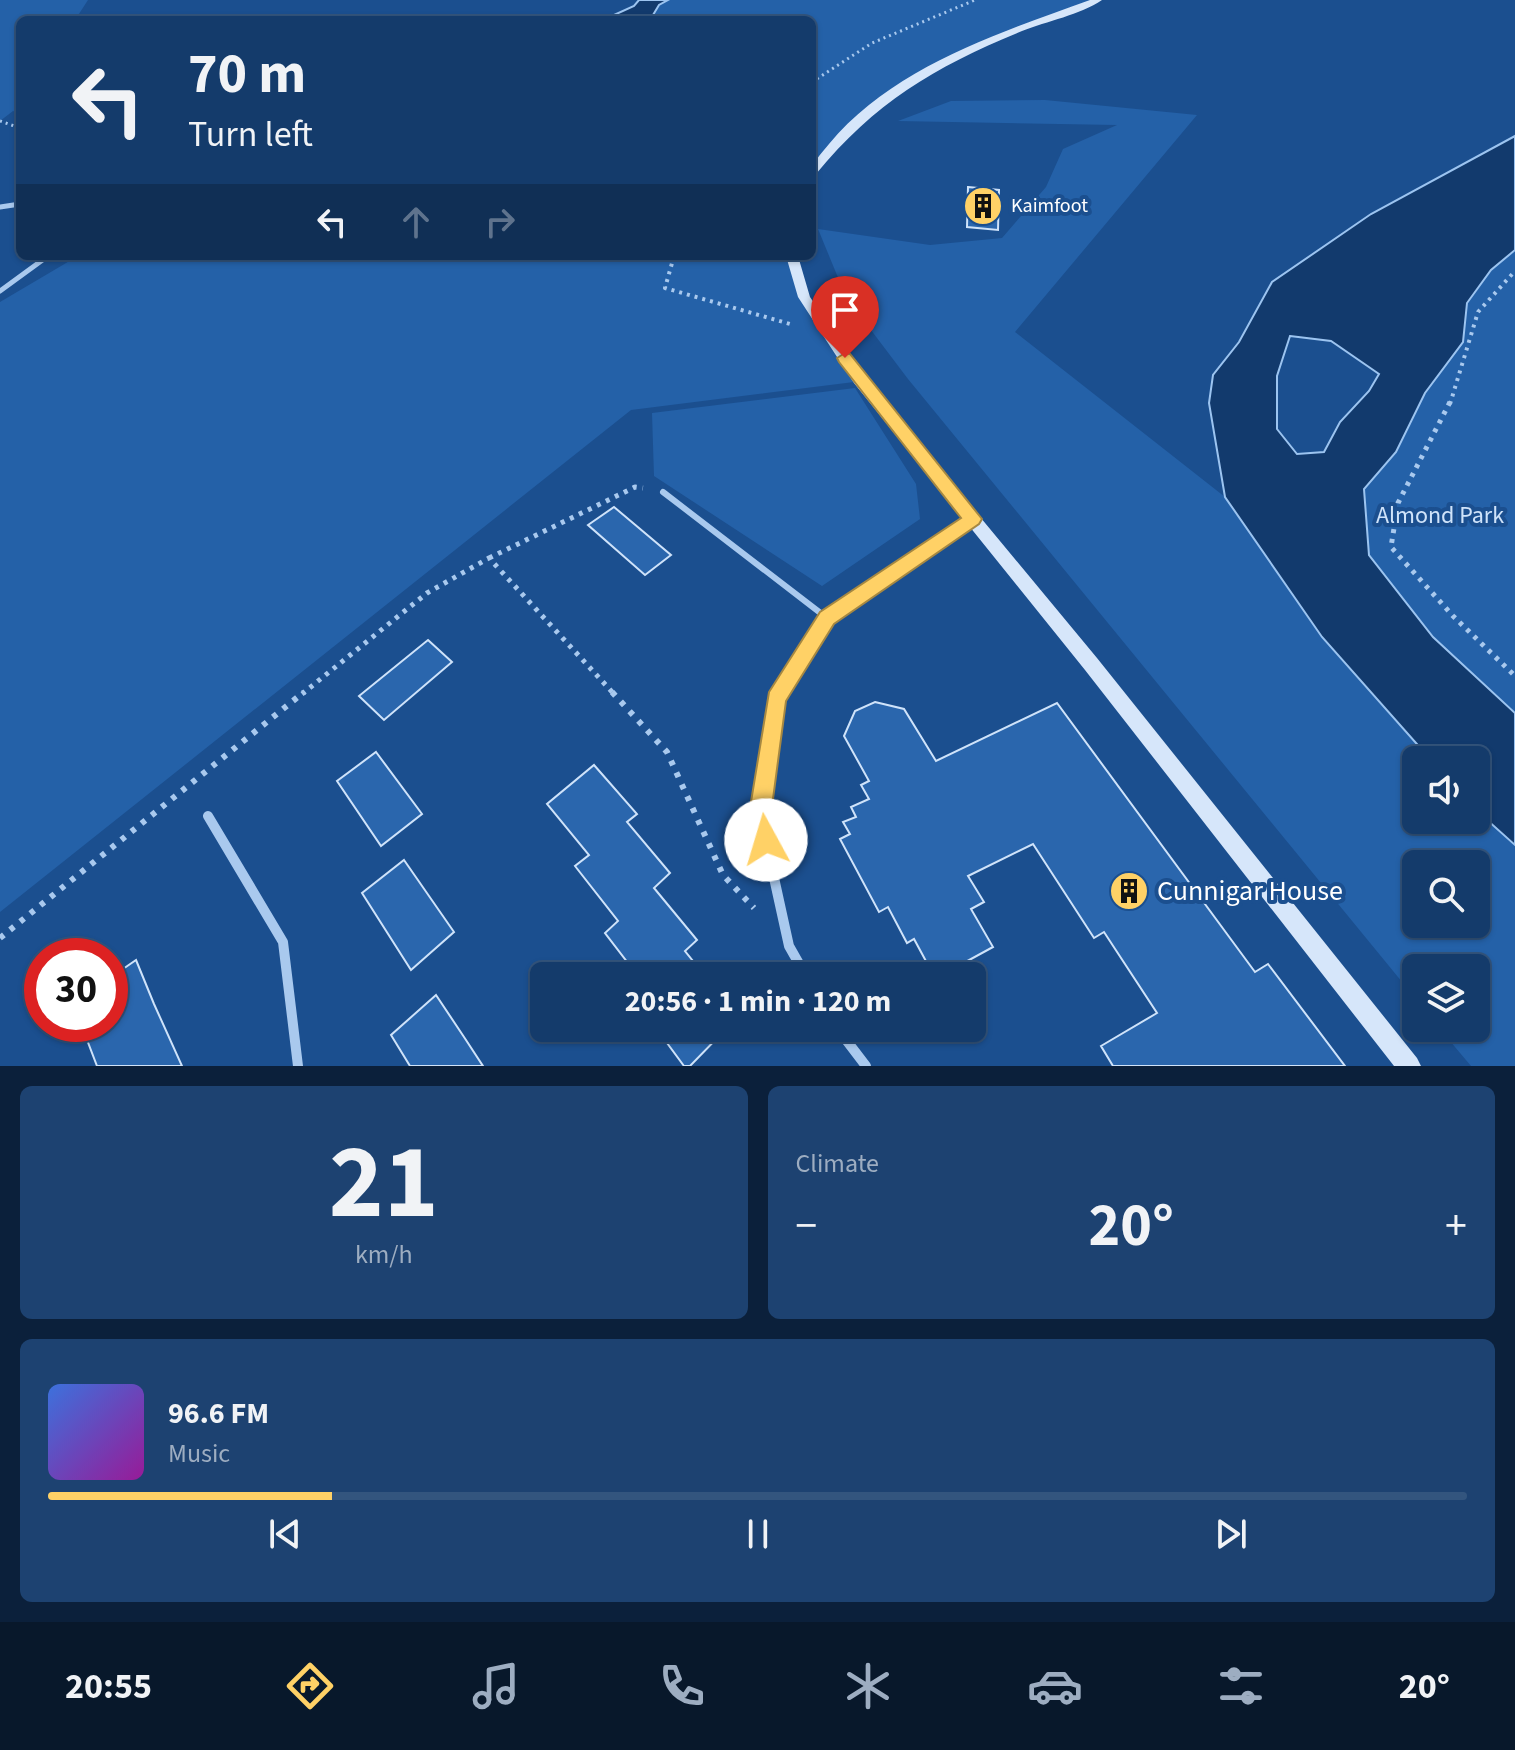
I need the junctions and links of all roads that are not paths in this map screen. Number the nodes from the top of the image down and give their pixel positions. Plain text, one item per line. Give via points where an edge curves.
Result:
1 (1098, 0) edge
2 (816, 166) edge
3 (43, 260) edge
4 (793, 260) edge
5 (0, 291) edge
6 (663, 492) road end
7 (973, 519) junction
8 (827, 618) junction
9 (208, 816) dead end
10 (798, 962) edge
11 (848, 1042) edge
12 (298, 1066) edge
13 (866, 1066) edge
14 (1409, 1066) edge

1 - 2 main road via 916,76 856,122
3 - 5 lane
4 - 7 main road via 804,297 859,380
6 - 8 lane
7 - 8 street
7 - 14 main road
8 - 10 street via 776,699 760,814 789,946
9 - 12 street via 283,942
11 - 13 street

